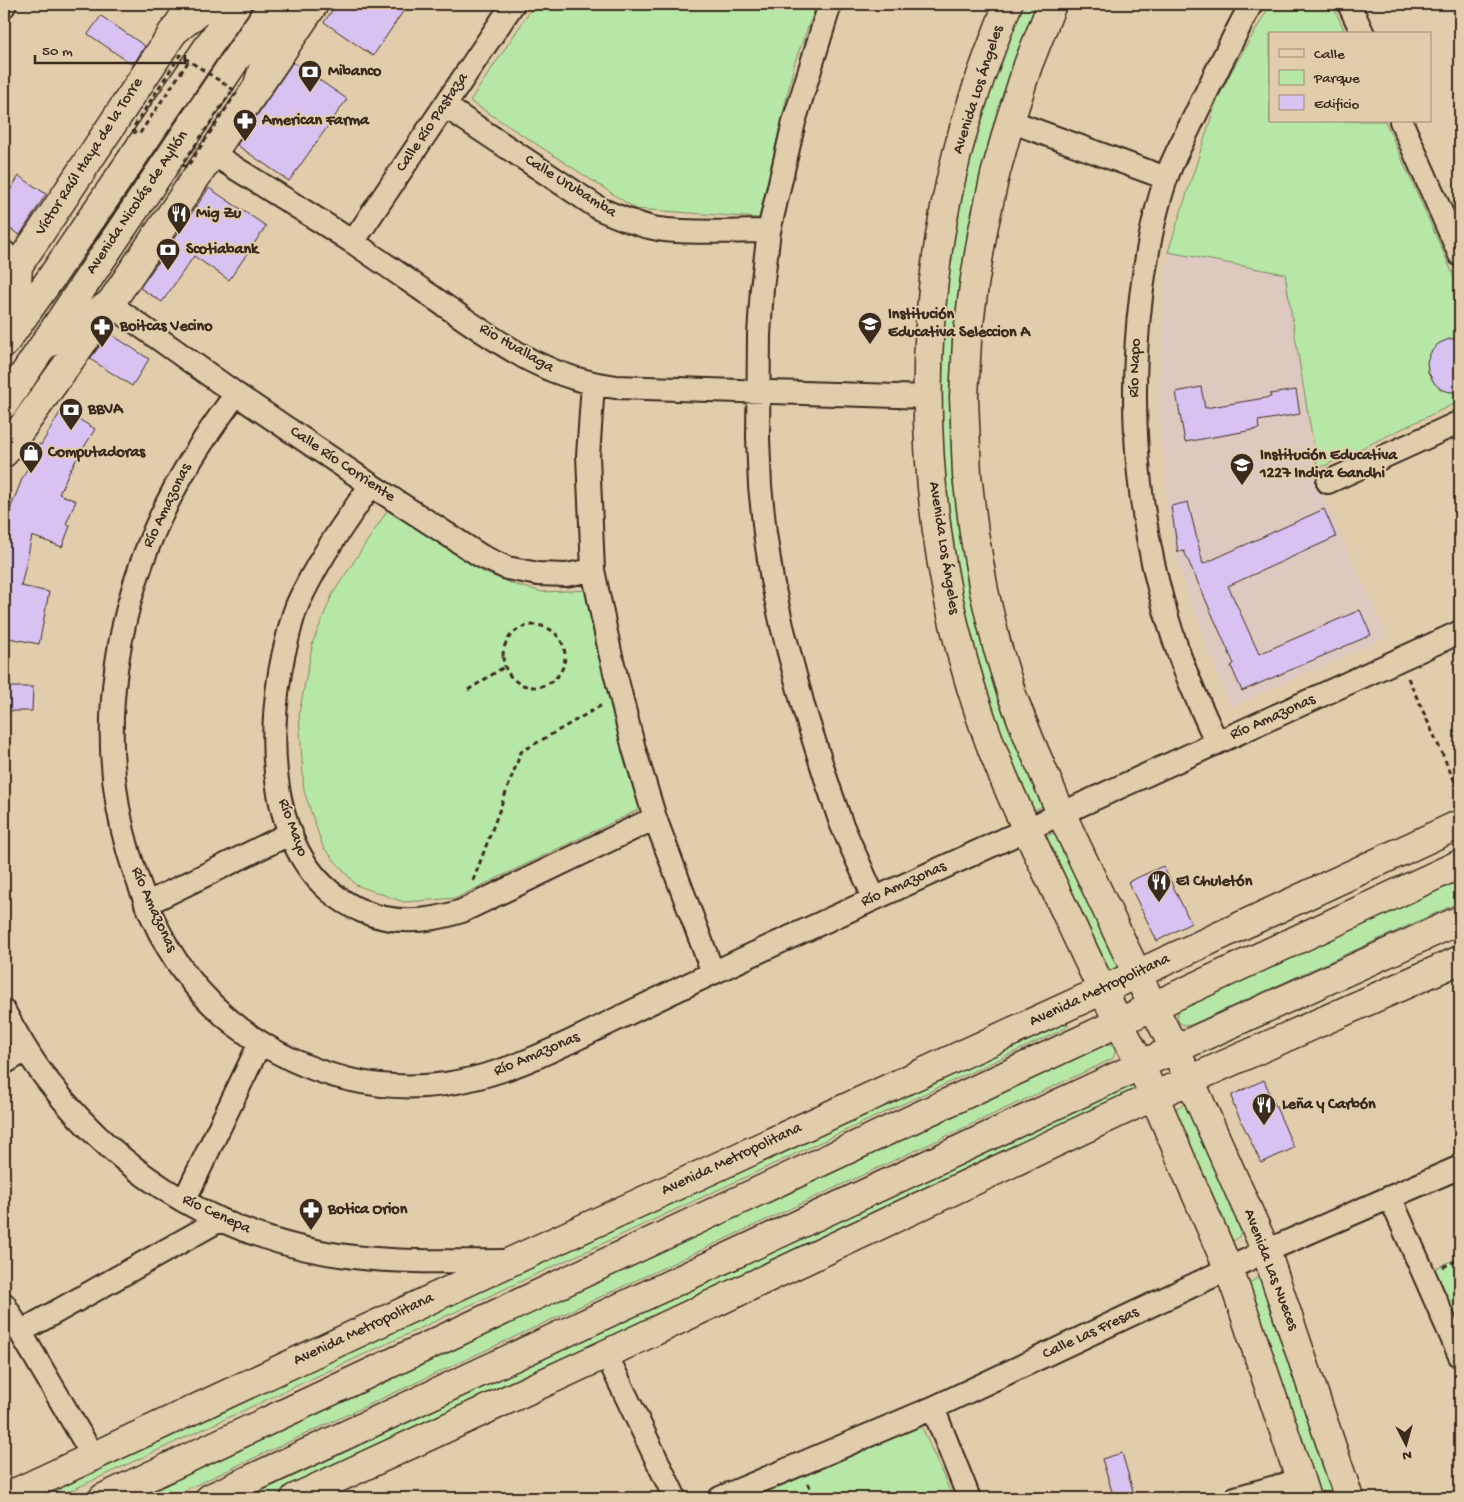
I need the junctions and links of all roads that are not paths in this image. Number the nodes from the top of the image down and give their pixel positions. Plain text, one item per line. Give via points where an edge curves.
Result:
1 (192, 4) edge
2 (208, 4) edge
3 (237, 4) edge
4 (273, 4) edge
5 (283, 4) edge
6 (314, 4) edge
7 (513, 4) edge
8 (830, 4) edge
9 (1008, 4) edge
10 (1052, 4) edge
11 (1251, 4) edge
12 (1349, 4) edge
13 (172, 32) junction
14 (1362, 32) edge
15 (244, 90) junction
16 (445, 106) junction
17 (1010, 121) junction
18 (1401, 122) edge
19 (212, 154) junction
20 (1166, 178) junction
21 (769, 231) junction
22 (353, 242) junction
23 (1460, 255) edge
24 (9, 267) edge
25 (110, 304) junction
26 (9, 336) edge
27 (40, 349) junction
28 (593, 384) junction
29 (758, 391) junction
30 (236, 394) junction
31 (928, 397) junction
32 (4, 404) edge
33 (1460, 422) edge
34 (4, 453) edge
35 (1328, 482) dead end
36 (371, 485) junction
37 (593, 570) junction
38 (1460, 632) edge
39 (1217, 743) junction
40 (1061, 813) junction
41 (655, 818) junction
42 (1460, 824) edge
43 (1027, 829) junction
44 (291, 833) junction
45 (1460, 864) edge
46 (874, 898) junction
47 (146, 904) junction
48 (1460, 920) edge
49 (1460, 960) edge
50 (713, 973) junction
51 (1137, 974) junction
52 (1103, 990) junction
53 (1154, 1006) junction
54 (4, 1011) edge
55 (1120, 1022) junction
56 (260, 1043) junction
57 (1174, 1049) junction
58 (26, 1050) junction
59 (4, 1063) edge
60 (1140, 1065) junction
61 (1190, 1080) junction
62 (1154, 1096) junction
63 (1460, 1166) edge
64 (1390, 1197) junction
65 (184, 1202) junction
66 (220, 1220) junction
67 (1266, 1251) junction
68 (510, 1262) junction
69 (1229, 1269) junction
70 (4, 1304) edge
71 (20, 1332) junction
72 (606, 1354) junction
73 (1460, 1356) edge
74 (933, 1408) junction
75 (93, 1456) junction
76 (1303, 1489) edge
77 (4, 1498) edge
78 (103, 1498) edge
79 (210, 1498) edge
80 (296, 1498) edge
81 (676, 1498) edge
82 (720, 1498) edge
83 (969, 1498) edge
84 (1235, 1498) edge
85 (1349, 1498) edge

1 - 13 street, Víctor Raúl Haya de la Torre
2 - 13 street
3 - 26 street, Avenida Nicolás de Ayllón
4 - 27 street, Avenida Nicolás de Ayllón
5 - 15 street
6 - 15 street
7 - 16 street, Calle Río Pastaza
8 - 21 street via 794,122
9 - 31 street, Avenida Los Ángeles via 969,109 947,198 932,303
10 - 17 street, Avenida Los Ángeles
11 - 20 street, Río Napo
12 - 14 street
13 - 24 street, Víctor Raúl Haya de la Torre via 45,227
15 - 19 street
16 - 21 street, Calle Urubamba via 600,209 628,221 658,229
16 - 22 street, Calle Río Pastaza
17 - 20 street
17 - 40 street, Avenida Los Ángeles via 983,230 970,323 964,397 967,475 984,591 997,646 1012,695
18 - 23 street
19 - 22 street, Rio Huallaga
19 - 25 street
20 - 39 street, Río Napo via 1153,226 1138,324 1135,383 1138,473 1154,568 1166,613 1180,657
21 - 29 street via 762,288
22 - 28 street, Rio Huallaga via 531,362
24 - 26 street
25 - 27 street
25 - 30 street, Calle Río Corriente
25 - 34 street
27 - 32 street, Avenida Nicolás de Ayllón
28 - 29 street, Rio Huallaga
28 - 37 street via 588,456
29 - 31 street, Rio Huallaga
29 - 46 street via 758,457 764,523 782,626 822,769 841,823
30 - 36 street, Calle Río Corriente
30 - 47 street, Río Amazonas via 192,456 157,524 143,558 121,640 111,741 114,775 125,840
31 - 43 street, Avenida Los Ángeles via 934,502 950,606 984,727
33 - 35 street
36 - 37 street, Calle Río Corriente via 481,556 507,568 566,575
36 - 44 street, Río Mayo via 319,562 295,610 281,662 275,703 275,754 280,803
37 - 41 street via 634,749
38 - 39 street, Río Amazonas
39 - 40 street, Río Amazonas
40 - 43 street, Río Amazonas
40 - 51 street, Avenida Los Ángeles
41 - 44 street, Río Mayo via 462,911 444,917 408,921 372,915 339,899 315,876
41 - 50 street
42 - 51 street, Avenida Metropolitana
43 - 46 street, Río Amazonas
43 - 52 street, Avenida Los Ángeles
44 - 47 street
45 - 53 street
46 - 50 street, Río Amazonas
47 - 56 street, Río Amazonas via 169,951 200,993
48 - 57 street
49 - 61 street
50 - 56 street, Río Amazonas via 501,1072 449,1084 396,1086 343,1078 298,1063
51 - 52 street, Avenida Metropolitana
51 - 53 street, Avenida Los Ángeles
52 - 55 street, Avenida Los Ángeles
52 - 68 street, Avenida Metropolitana
53 - 55 street
53 - 57 street, Avenida Los Ángeles
54 - 58 street, Río Cenepa
55 - 60 street, Avenida Los Ángeles
55 - 78 street
56 - 65 street
57 - 60 street
57 - 61 street, Avenida Las Nueces
58 - 59 street
58 - 65 street, Río Cenepa via 52,1087 96,1136 123,1160
60 - 62 street
60 - 79 street
61 - 62 street
61 - 67 street, Avenida Las Nueces
62 - 69 street
62 - 72 street
63 - 64 street, Calle Las Fresas
64 - 67 street, Calle Las Fresas
64 - 73 street
65 - 66 street, Río Cenepa
66 - 68 street, Río Cenepa via 286,1244 354,1257
66 - 71 street
67 - 69 street, Calle Las Fresas
67 - 85 street, Avenida Las Nueces
68 - 75 street, Avenida Metropolitana
69 - 74 street, Calle Las Fresas
69 - 76 street
70 - 71 street
71 - 75 street
72 - 80 street
72 - 81 street
74 - 82 street, Calle Las Fresas
74 - 83 street
75 - 77 street, Avenida Metropolitana
76 - 84 street

